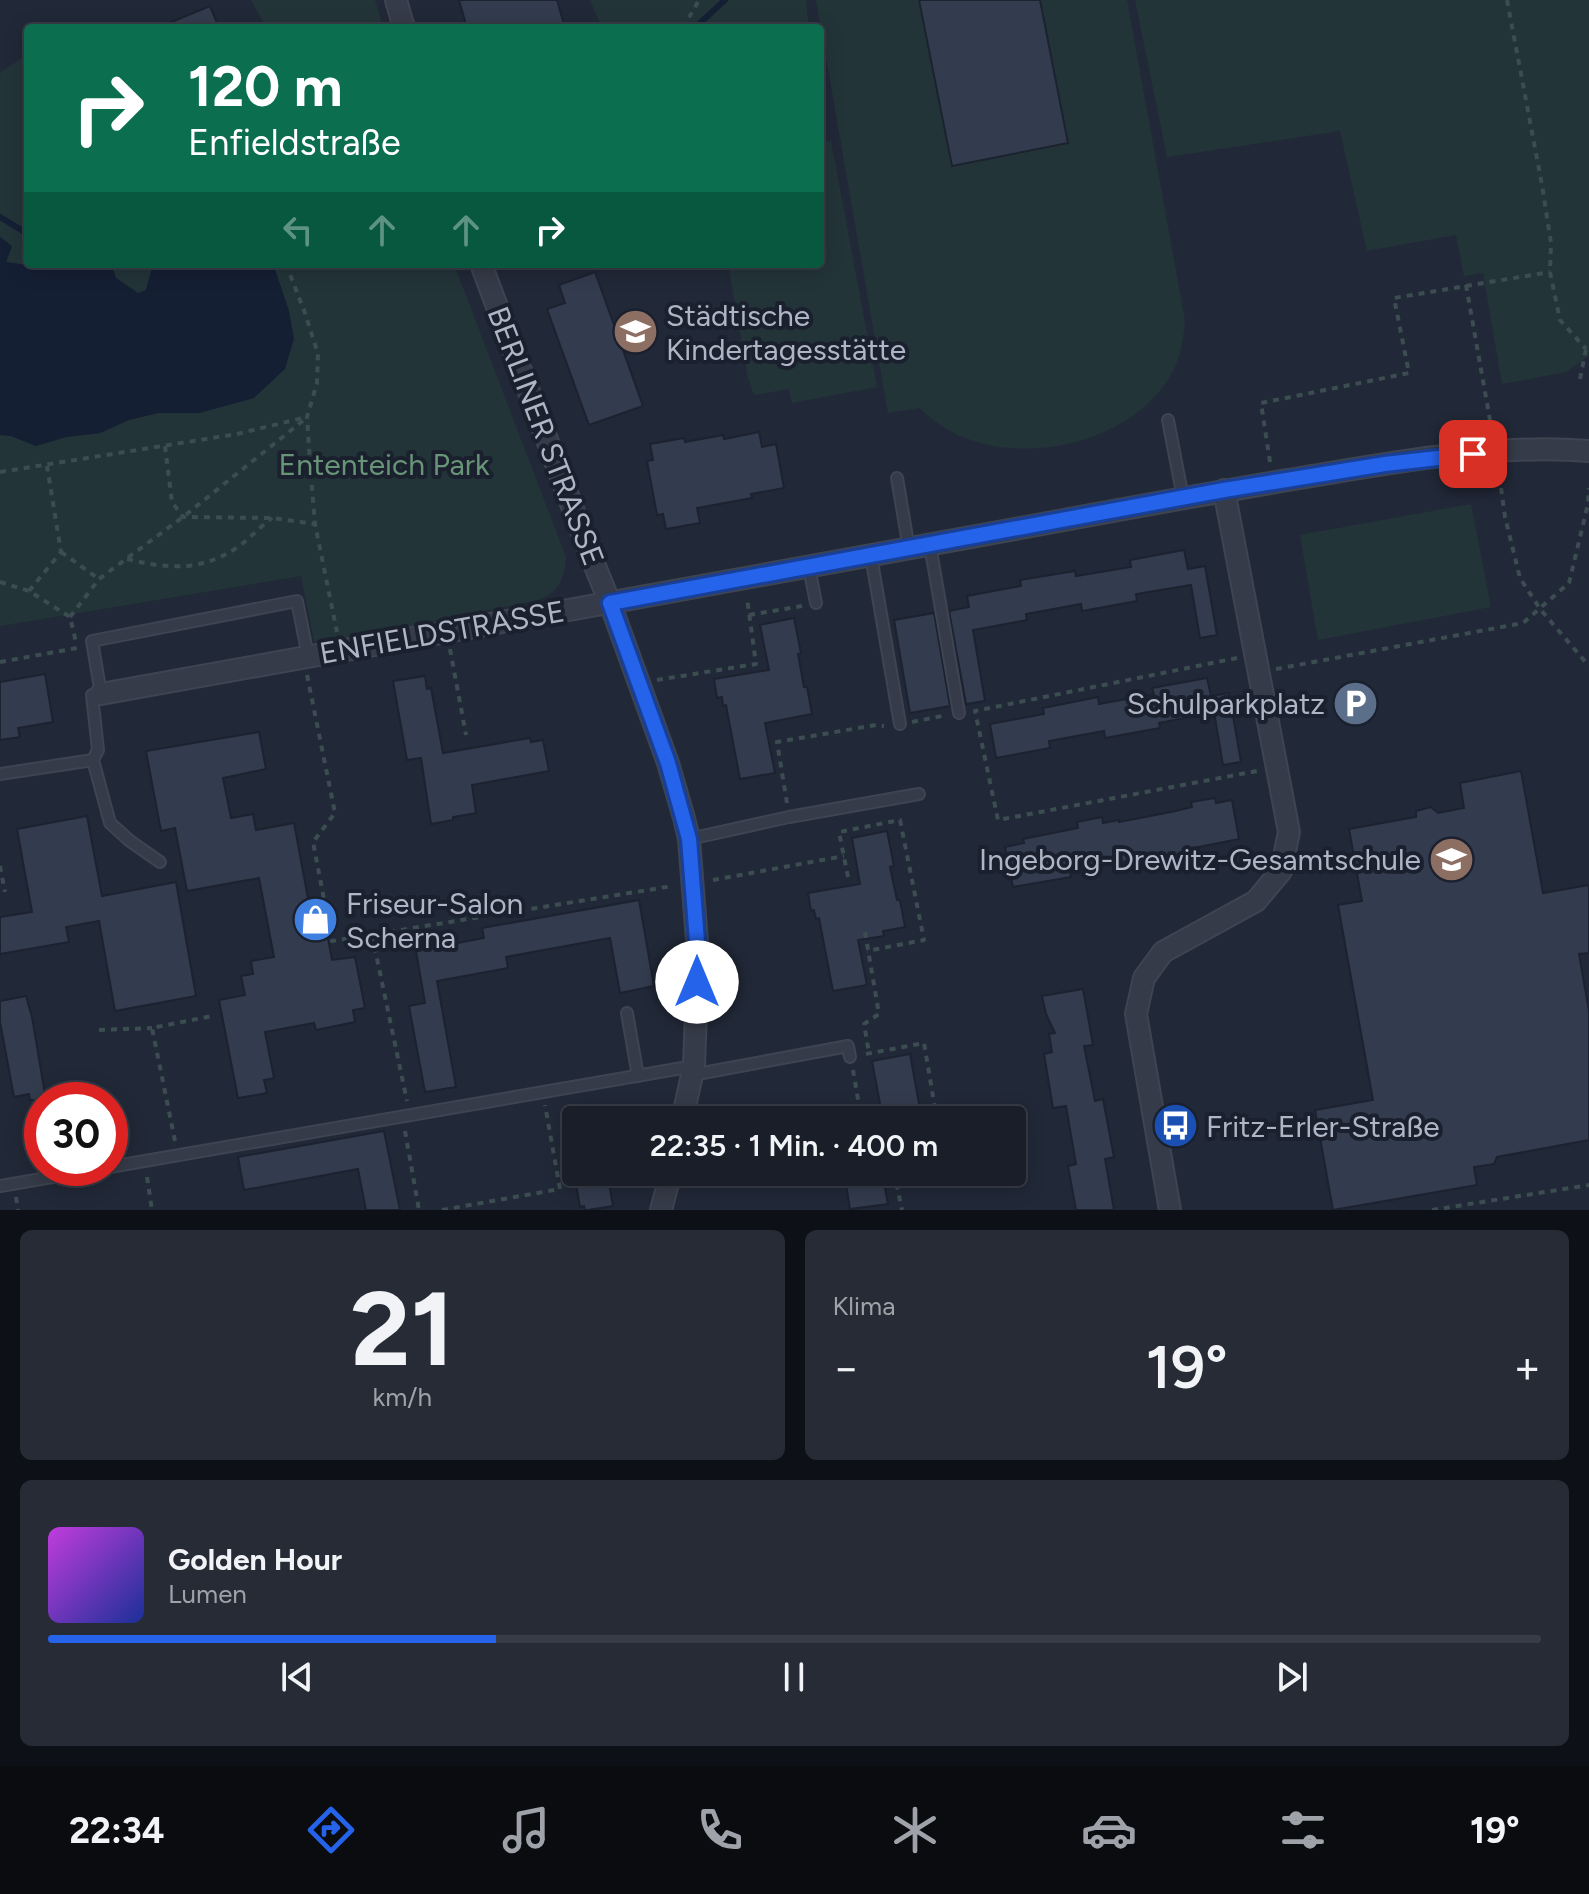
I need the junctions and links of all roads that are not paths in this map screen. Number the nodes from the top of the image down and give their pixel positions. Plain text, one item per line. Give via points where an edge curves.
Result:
1 (396, 0) edge
2 (403, 24) edge
3 (483, 268) edge
4 (1168, 420) dead end
5 (1589, 451) edge
6 (897, 478) dead end
7 (1224, 490) junction
8 (1183, 498) junction
9 (930, 545) junction
10 (909, 549) junction
11 (871, 556) junction
12 (809, 567) junction
13 (610, 603) junction
14 (816, 603) road end
15 (306, 657) junction
16 (101, 694) junction
17 (959, 713) road end
18 (900, 724) road end
19 (93, 760) junction
20 (0, 774) edge
21 (919, 794) dead end
22 (689, 839) junction
23 (160, 862) dead end
24 (627, 1013) dead end
25 (850, 1057) road end
26 (693, 1070) junction
27 (638, 1076) junction
28 (685, 1106) edge
29 (128, 1164) edge
30 (24, 1182) edge
31 (0, 1186) edge
32 (667, 1186) edge
33 (661, 1210) edge
34 (1170, 1210) edge

1 - 2 street
3 - 13 street, BERLINER STRASSE
4 - 8 lane
5 - 7 street, ENFIELDSTRASSE via 1473,454
6 - 10 lane
7 - 8 street, ENFIELDSTRASSE
7 - 34 street via 1289,832 1281,871 1256,901 1163,952 1144,978 1136,1014
8 - 9 street, ENFIELDSTRASSE
9 - 10 street, ENFIELDSTRASSE
9 - 17 lane
10 - 11 street, ENFIELDSTRASSE
11 - 12 street, ENFIELDSTRASSE
11 - 18 lane
12 - 13 street, ENFIELDSTRASSE
12 - 14 lane
13 - 15 street, ENFIELDSTRASSE
13 - 22 street, BERLINER STRASSE via 668,763
15 - 16 street, ENFIELDSTRASSE
15 - 16 lane via 297,601 92,641
16 - 19 lane via 92,695 98,750
19 - 20 lane
19 - 23 lane via 110,823
21 - 22 lane
22 - 26 street, BERLINER STRASSE via 698,954
24 - 27 lane
25 - 26 lane via 848,1046
26 - 27 lane
26 - 28 street, BERLINER STRASSE
27 - 29 lane
30 - 31 lane
32 - 33 street

